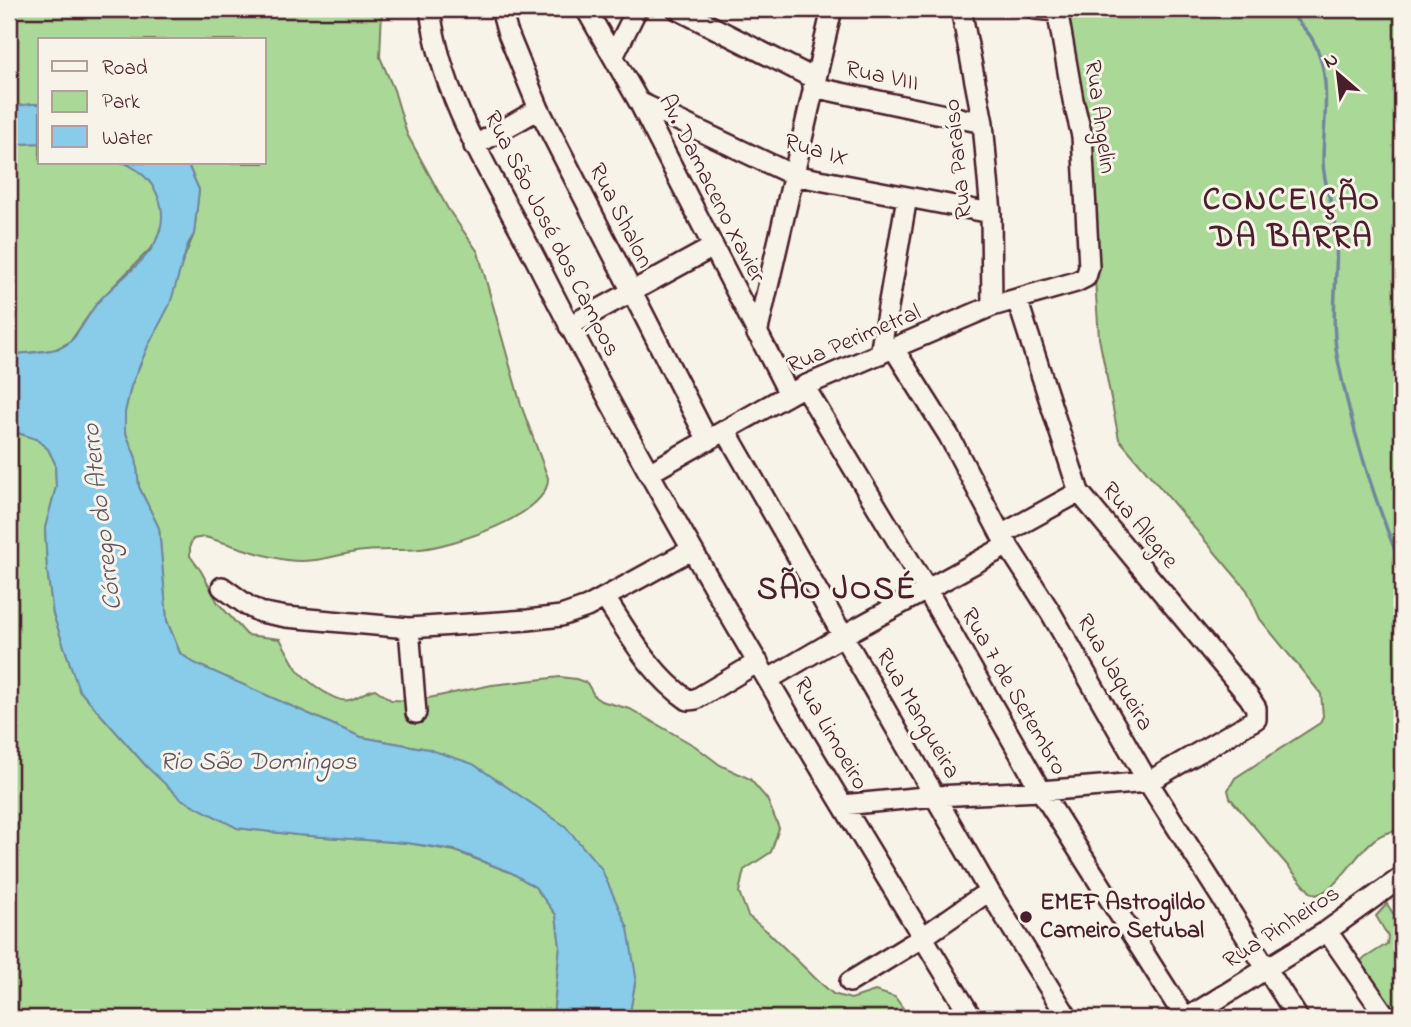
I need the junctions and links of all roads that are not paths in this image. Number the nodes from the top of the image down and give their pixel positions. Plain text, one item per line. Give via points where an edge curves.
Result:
1 (430, 9) edge
2 (501, 9) edge
3 (586, 9) edge
4 (637, 9) edge
5 (677, 9) edge
6 (832, 9) edge
7 (961, 9) edge
8 (1035, 9) edge
9 (1057, 10) edge
10 (614, 55) junction
11 (814, 83) junction
12 (639, 102) junction
13 (539, 109) junction
14 (983, 123) junction
15 (474, 146) junction
16 (793, 174) junction
17 (907, 197) junction
18 (991, 213) junction
19 (713, 247) junction
20 (1088, 274) joint
21 (632, 293) junction
22 (1017, 299) junction
23 (992, 306) junction
24 (569, 326) junction
25 (757, 334) junction
26 (887, 351) junction
27 (797, 390) junction
28 (726, 431) junction
29 (708, 441) junction
30 (649, 473) junction
31 (1079, 492) junction
32 (1004, 540) junction
33 (691, 550) junction
34 (222, 587) dead end
35 (927, 590) junction
36 (605, 598) junction
37 (409, 628) junction
38 (844, 635) junction
39 (758, 662) junction
40 (769, 679) junction
41 (416, 713) dead end
42 (1148, 782) junction
43 (1041, 791) junction
44 (935, 796) junction
45 (843, 805) junction
46 (1402, 877) edge
47 (989, 891) junction
48 (1327, 931) junction
49 (923, 937) junction
50 (1265, 968) junction
51 (850, 982) dead end
52 (972, 1018) edge
53 (1068, 1018) edge
54 (1186, 1018) edge
55 (1297, 1018) edge
56 (1387, 1018) edge

1 - 15 street, Rua São José dos Campos via 447,78
2 - 13 street, Rua Shalon
3 - 10 street, Av. Damaceno Xavier
4 - 10 street
5 - 11 street, Rua VIII
6 - 11 street
7 - 14 street, Rua Paraíso
8 - 9 street
9 - 20 street, Rua Angelin via 1082,135
10 - 12 street, Av. Damaceno Xavier
11 - 14 street, Rua VIII
11 - 16 street
12 - 16 street, Rua IX
12 - 19 street, Av. Damaceno Xavier
13 - 15 street
13 - 21 street, Rua Shalon
14 - 18 street, Rua Paraíso
15 - 24 street, Rua São José dos Campos
16 - 17 street, Rua IX
16 - 25 street
17 - 18 street, Rua IX
17 - 26 street
18 - 23 street, Rua Paraíso
19 - 21 street
19 - 25 street, Av. Damaceno Xavier
20 - 22 street, Rua Perimetral via 1076,282
21 - 24 street
21 - 29 street, Rua Shalon
22 - 23 street, Rua Perimetral
22 - 31 street, Rua Alegre
23 - 26 street, Rua Perimetral
24 - 30 street, Rua São José dos Campos
25 - 27 street, Av. Damaceno Xavier
26 - 27 street, Rua Perimetral
26 - 32 street, Rua Jaqueira via 948,436
27 - 28 street, Rua Perimetral
27 - 35 street, Rua 7 de Setembro
28 - 29 street, Rua Perimetral
28 - 38 street, Rua Mangueira
29 - 30 street, Rua Perimetral
30 - 33 street, Rua Limoeiro
31 - 32 street
31 - 42 street, Rua Alegre via 1256,708 1256,719
32 - 35 street
32 - 42 street, Rua Jaqueira
33 - 36 street
33 - 39 street, Rua Limoeiro
34 - 37 street via 260,612
35 - 38 street
35 - 43 street, Rua 7 de Setembro
36 - 37 street via 561,616
36 - 39 street via 668,686 688,700
37 - 41 street
38 - 40 street
38 - 44 street, Rua Mangueira
39 - 40 street, Rua Limoeiro
40 - 45 street, Rua Limoeiro
42 - 43 street
42 - 50 street, Rua Jaqueira
43 - 44 street
43 - 54 street, Rua 7 de Setembro
44 - 45 street
44 - 47 street, Rua Mangueira
45 - 49 street, Rua Limoeiro
46 - 48 street, Rua Pinheiros
47 - 49 street
47 - 53 street, Rua Mangueira
48 - 50 street, Rua Pinheiros
48 - 56 street
49 - 51 street
49 - 52 street, Rua Limoeiro
50 - 54 street, Rua Pinheiros
50 - 55 street, Rua Jaqueira

